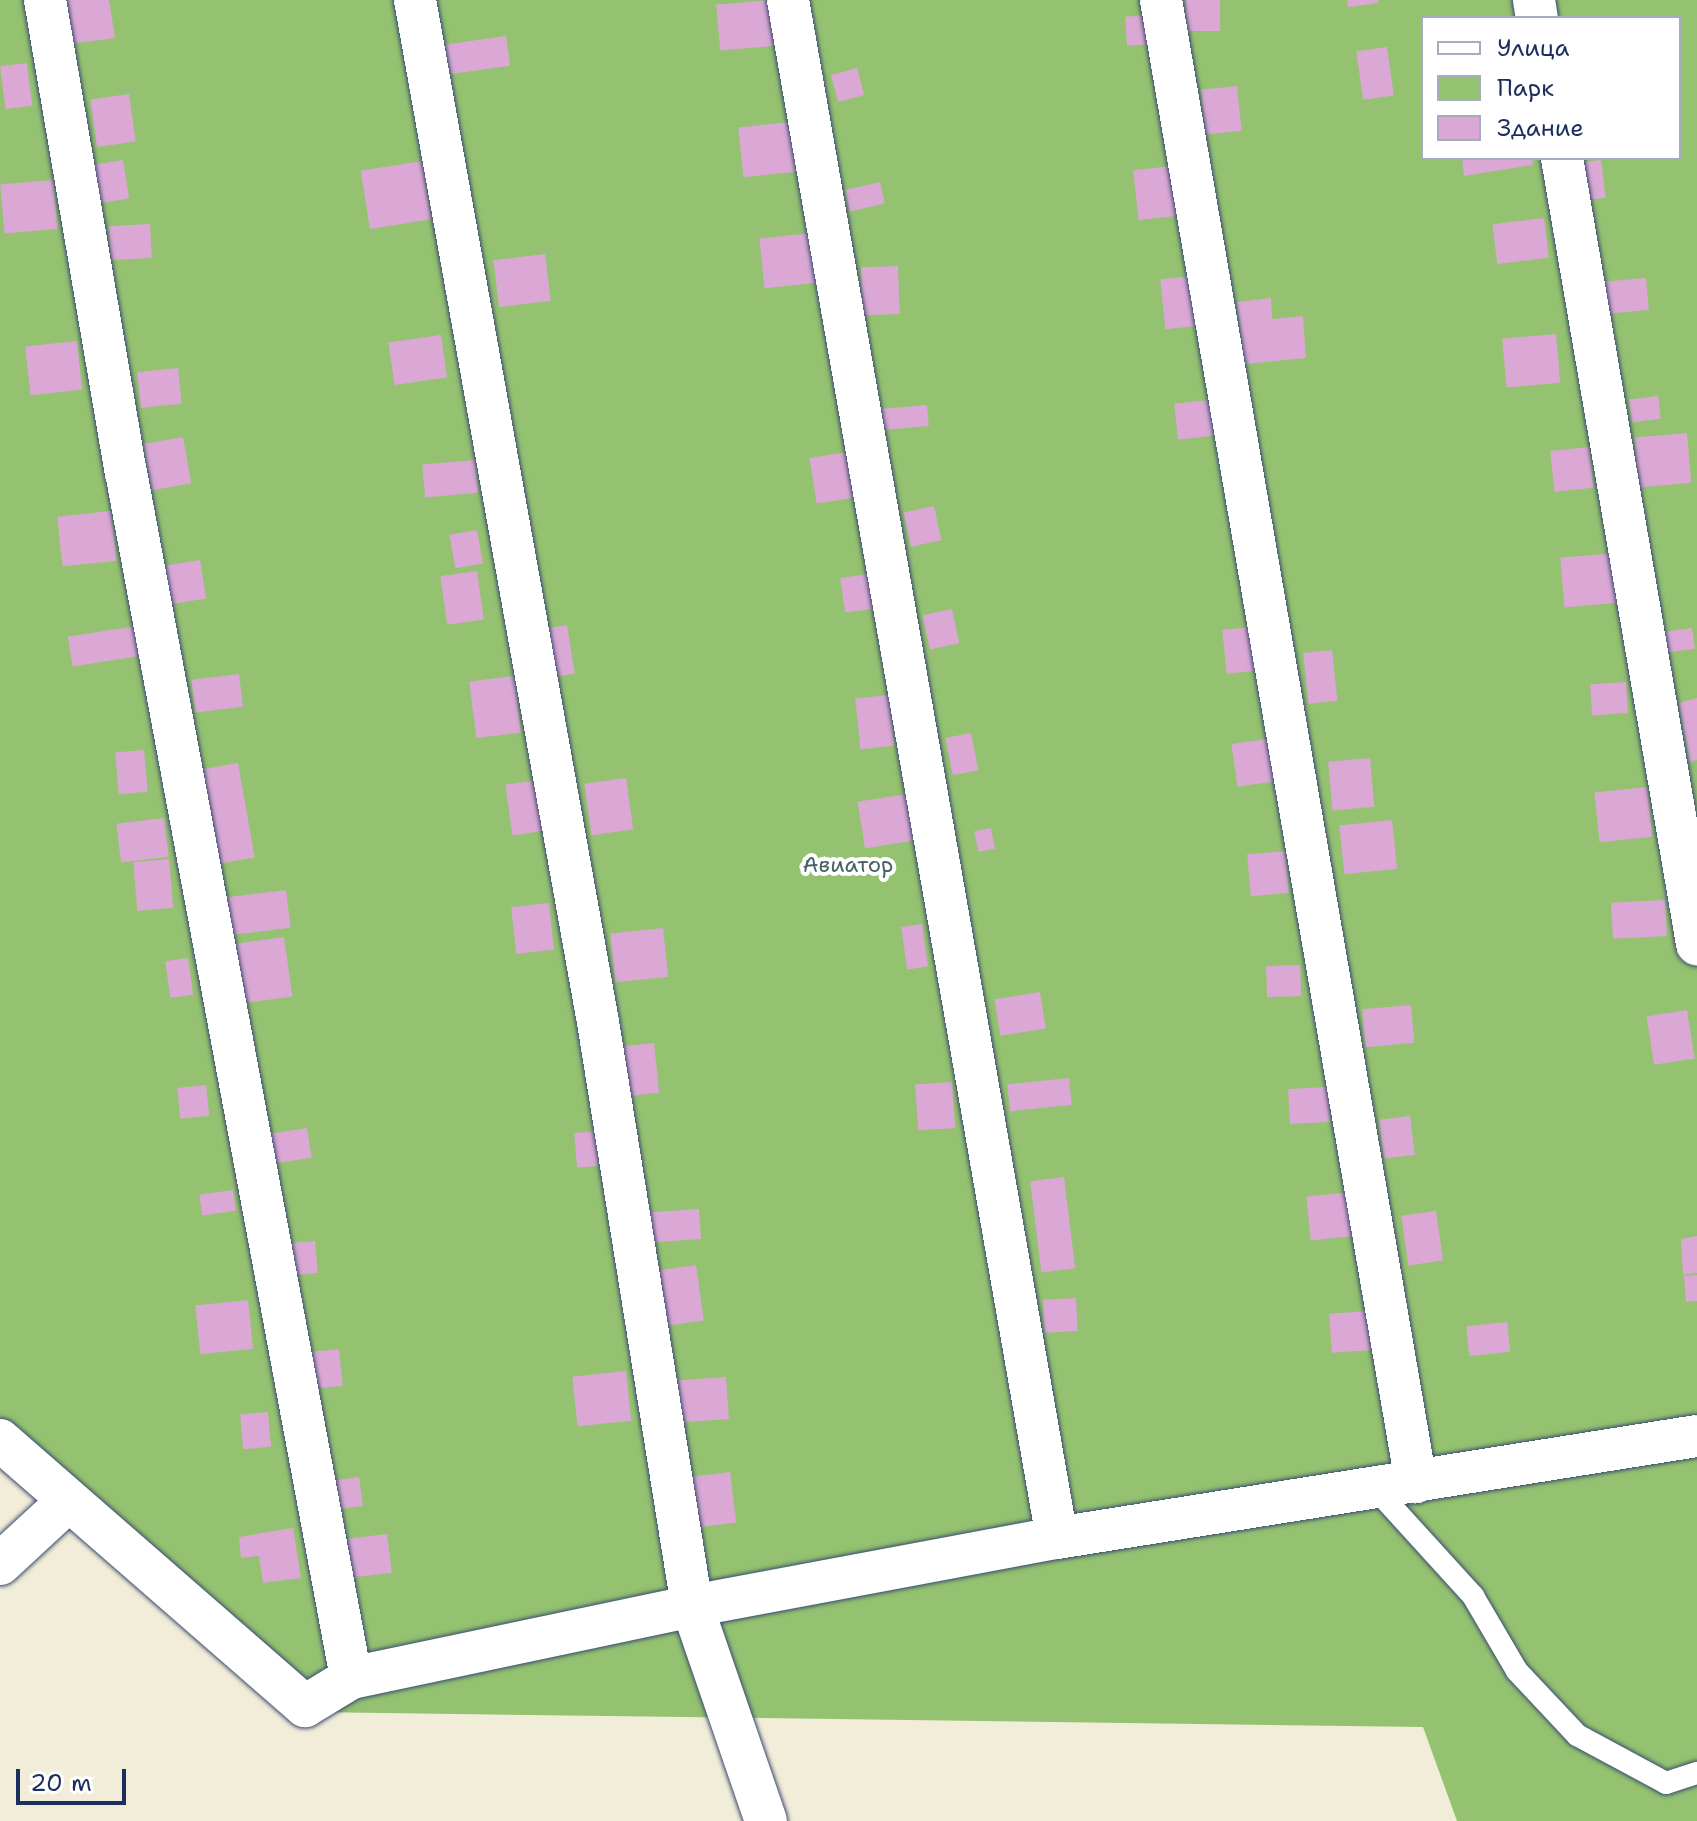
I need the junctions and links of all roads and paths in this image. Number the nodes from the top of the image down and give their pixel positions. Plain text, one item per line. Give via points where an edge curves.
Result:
1 (45, 0) edge
2 (415, 0) edge
3 (788, 0) edge
4 (1161, 0) edge
5 (1562, 160) edge
6 (1697, 944) edge
7 (1697, 1436) edge
8 (0, 1440) edge
9 (1416, 1482) junction
10 (1372, 1485) junction
11 (68, 1501) junction
12 (1057, 1538) junction
13 (0, 1564) edge
14 (692, 1606) junction
15 (351, 1678) junction
16 (1697, 1773) edge
17 (766, 1821) edge

1 - 15 street via 126,472
2 - 14 street via 598,1022
3 - 12 street
4 - 9 street
5 - 6 street
7 - 9 street
8 - 11 street
9 - 10 street
10 - 12 street
10 - 16 lane via 1473,1596 1517,1671 1577,1735 1666,1783
11 - 13 street
11 - 15 street via 305,1706
12 - 14 street
14 - 15 street
14 - 17 street

